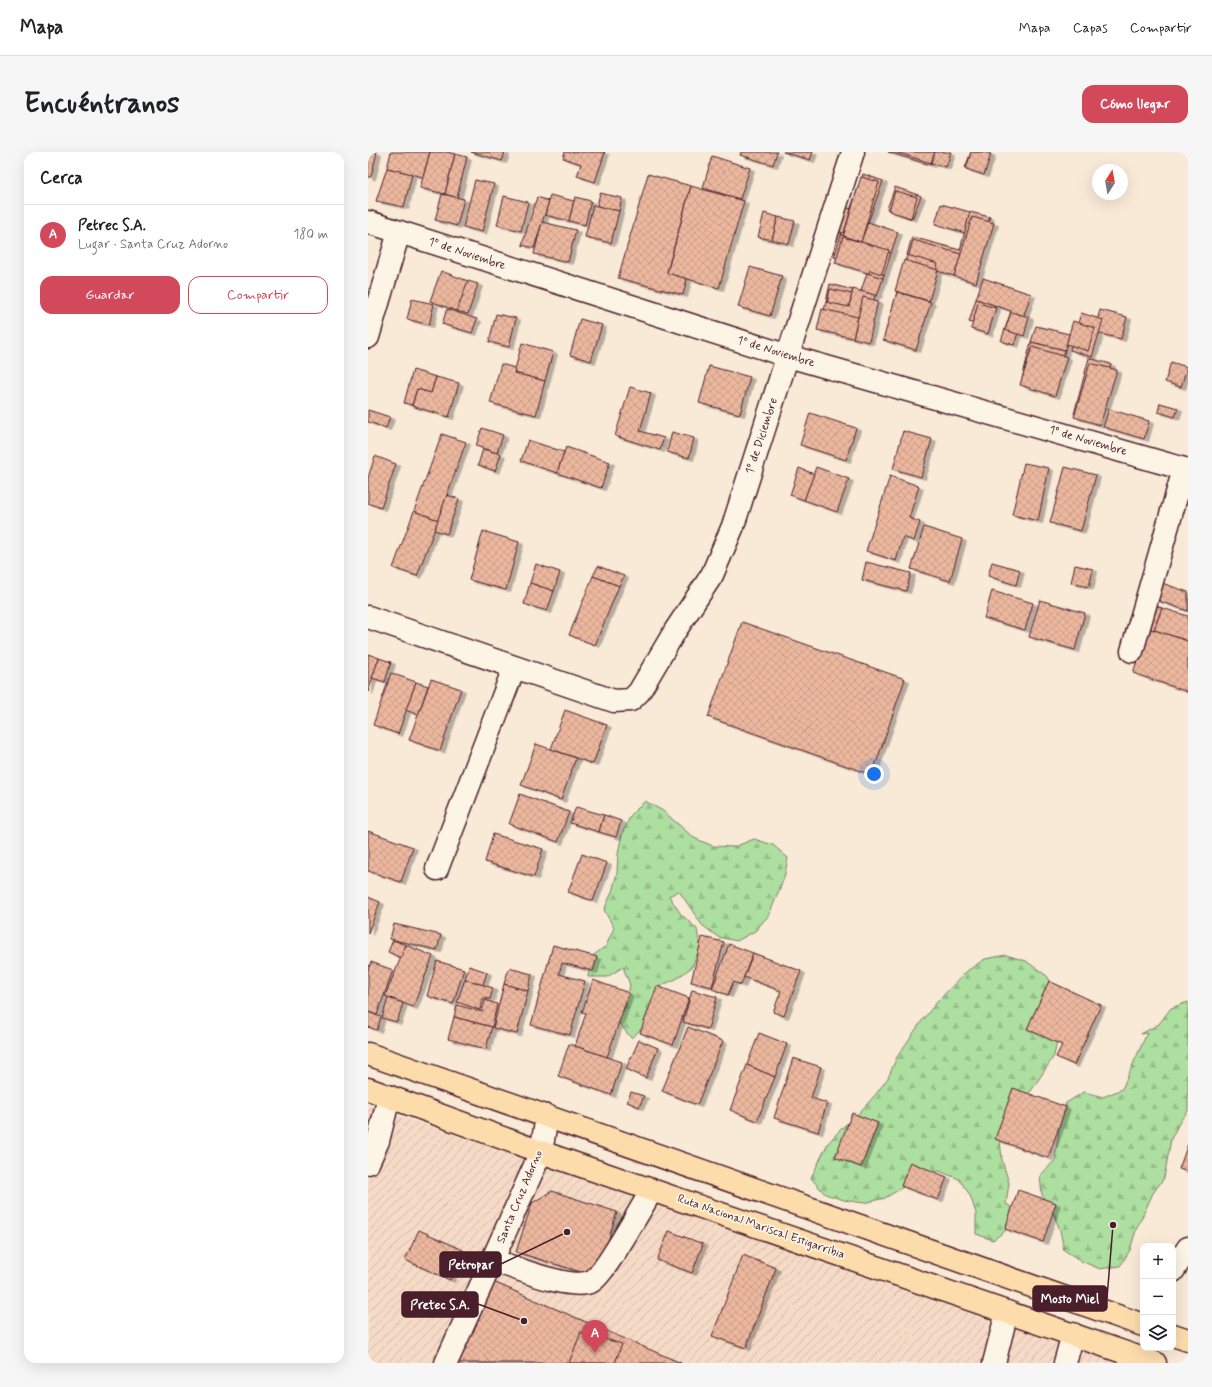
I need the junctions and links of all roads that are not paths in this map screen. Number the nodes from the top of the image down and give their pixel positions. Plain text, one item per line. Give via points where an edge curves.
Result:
1 (853, 152) edge
2 (368, 222) edge
3 (399, 232) junction
4 (368, 337) edge
5 (788, 356) junction
6 (1186, 470) edge
7 (368, 617) edge
8 (1132, 651) dead end
9 (514, 668) junction
10 (436, 869) dead end
11 (368, 1054) edge
12 (368, 1089) edge
13 (389, 1097) junction
14 (547, 1116) junction
15 (541, 1152) junction
16 (368, 1163) edge
17 (652, 1190) junction
18 (1188, 1248) edge
19 (492, 1260) junction
20 (1176, 1266) edge
21 (1007, 1312) junction
22 (1140, 1320) edge
23 (1073, 1334) junction
24 (1176, 1336) edge
25 (1188, 1340) edge
26 (1150, 1362) edge
27 (446, 1363) edge
28 (994, 1363) edge
29 (1065, 1363) edge

1 - 5 street, 1º de Diciembre
2 - 3 street, 1º de Noviembre
3 - 4 street
3 - 5 street, 1º de Noviembre
5 - 6 street, 1º de Noviembre
5 - 9 street, 1º de Diciembre via 733,526 712,575 639,692 631,700 614,701
6 - 8 street
7 - 9 street
9 - 10 street
11 - 14 highway
12 - 13 highway, Ruta Nacional Mariscal Estigarribia
13 - 15 highway, Ruta Nacional Mariscal Estigarribia
13 - 16 street via 378,1141
14 - 15 street, Santa Cruz Adorno
14 - 22 highway
15 - 17 highway, Ruta Nacional Mariscal Estigarribia
15 - 19 street, Santa Cruz Adorno
17 - 19 street via 608,1262 592,1281 574,1284 555,1281
17 - 21 highway, Ruta Nacional Mariscal Estigarribia
18 - 20 street
19 - 27 street, Santa Cruz Adorno
21 - 23 highway, Ruta Nacional Mariscal Estigarribia
21 - 28 street
23 - 26 highway, Ruta Nacional Mariscal Estigarribia
23 - 29 street
24 - 25 highway

